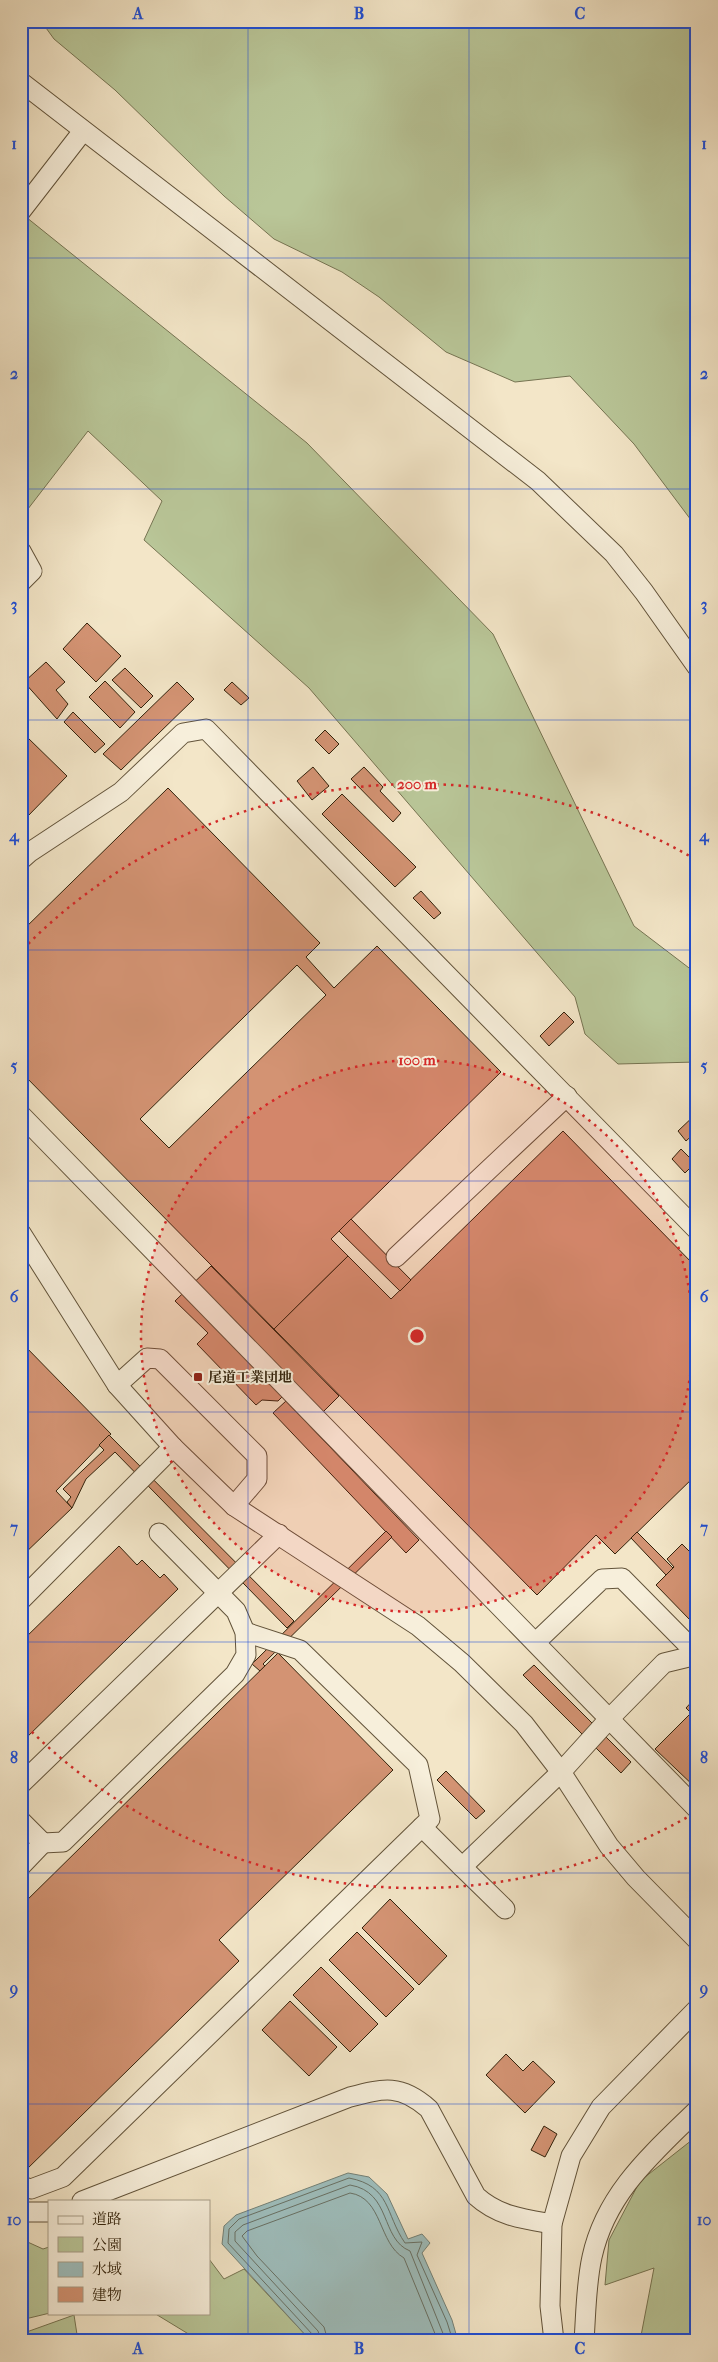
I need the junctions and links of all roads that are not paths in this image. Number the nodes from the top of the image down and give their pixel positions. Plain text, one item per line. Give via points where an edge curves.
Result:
1 (21, 82) edge
2 (83, 131) junction
3 (21, 211) edge
4 (21, 551) edge
5 (21, 582) edge
6 (697, 667) edge
7 (21, 860) edge
8 (567, 1096) junction
9 (21, 1115) edge
10 (697, 1230) edge
11 (21, 1233) edge
12 (396, 1257) dead end
13 (117, 1385) junction
14 (173, 1447) junction
15 (234, 1506) junction
16 (159, 1533) dead end
17 (279, 1534) junction
18 (218, 1593) junction
19 (21, 1600) edge
20 (246, 1632) junction
21 (536, 1642) junction
22 (697, 1654) edge
23 (610, 1718) junction
24 (561, 1772) junction
25 (21, 1784) edge
26 (697, 1810) edge
27 (21, 1821) edge
28 (422, 1827) junction
29 (44, 1843) junction
30 (21, 1866) edge
31 (462, 1867) junction
32 (505, 1909) dead end
33 (697, 1940) edge
34 (697, 2009) edge
35 (697, 2110) edge
36 (21, 2186) edge
37 (85, 2200) edge
38 (21, 2212) edge
39 (48, 2212) edge
40 (552, 2224) junction
41 (554, 2341) edge
42 (584, 2341) edge

1 - 2 street
2 - 3 street
2 - 6 street via 538,481 614,554
4 - 5 street via 32,571
7 - 8 street via 121,792 183,733 206,729
8 - 10 street
8 - 12 street
9 - 21 street
11 - 13 street
13 - 14 street
13 - 15 street via 147,1358 160,1359 257,1456 257,1479
14 - 15 street
14 - 19 street
15 - 17 street
16 - 18 street
17 - 18 street
17 - 24 street via 418,1626 462,1663 524,1724
18 - 20 street via 236,1611
18 - 25 street
20 - 28 street via 300,1650 418,1765 430,1819
20 - 29 street via 246,1655 236,1674 63,1842
21 - 22 street via 602,1579 622,1578
21 - 23 street
22 - 23 street via 664,1663
23 - 24 street
23 - 26 street
24 - 31 street
24 - 33 street via 609,1846
27 - 29 street
28 - 31 street
28 - 36 street via 63,2177 31,2189
29 - 30 street
31 - 32 street
34 - 40 street via 601,2107 571,2156
35 - 42 street via 637,2168 609,2209 592,2257
37 - 40 street via 350,2097 392,2089 417,2098 429,2109 476,2196 485,2204 512,2217
38 - 39 street
40 - 41 street via 550,2306

